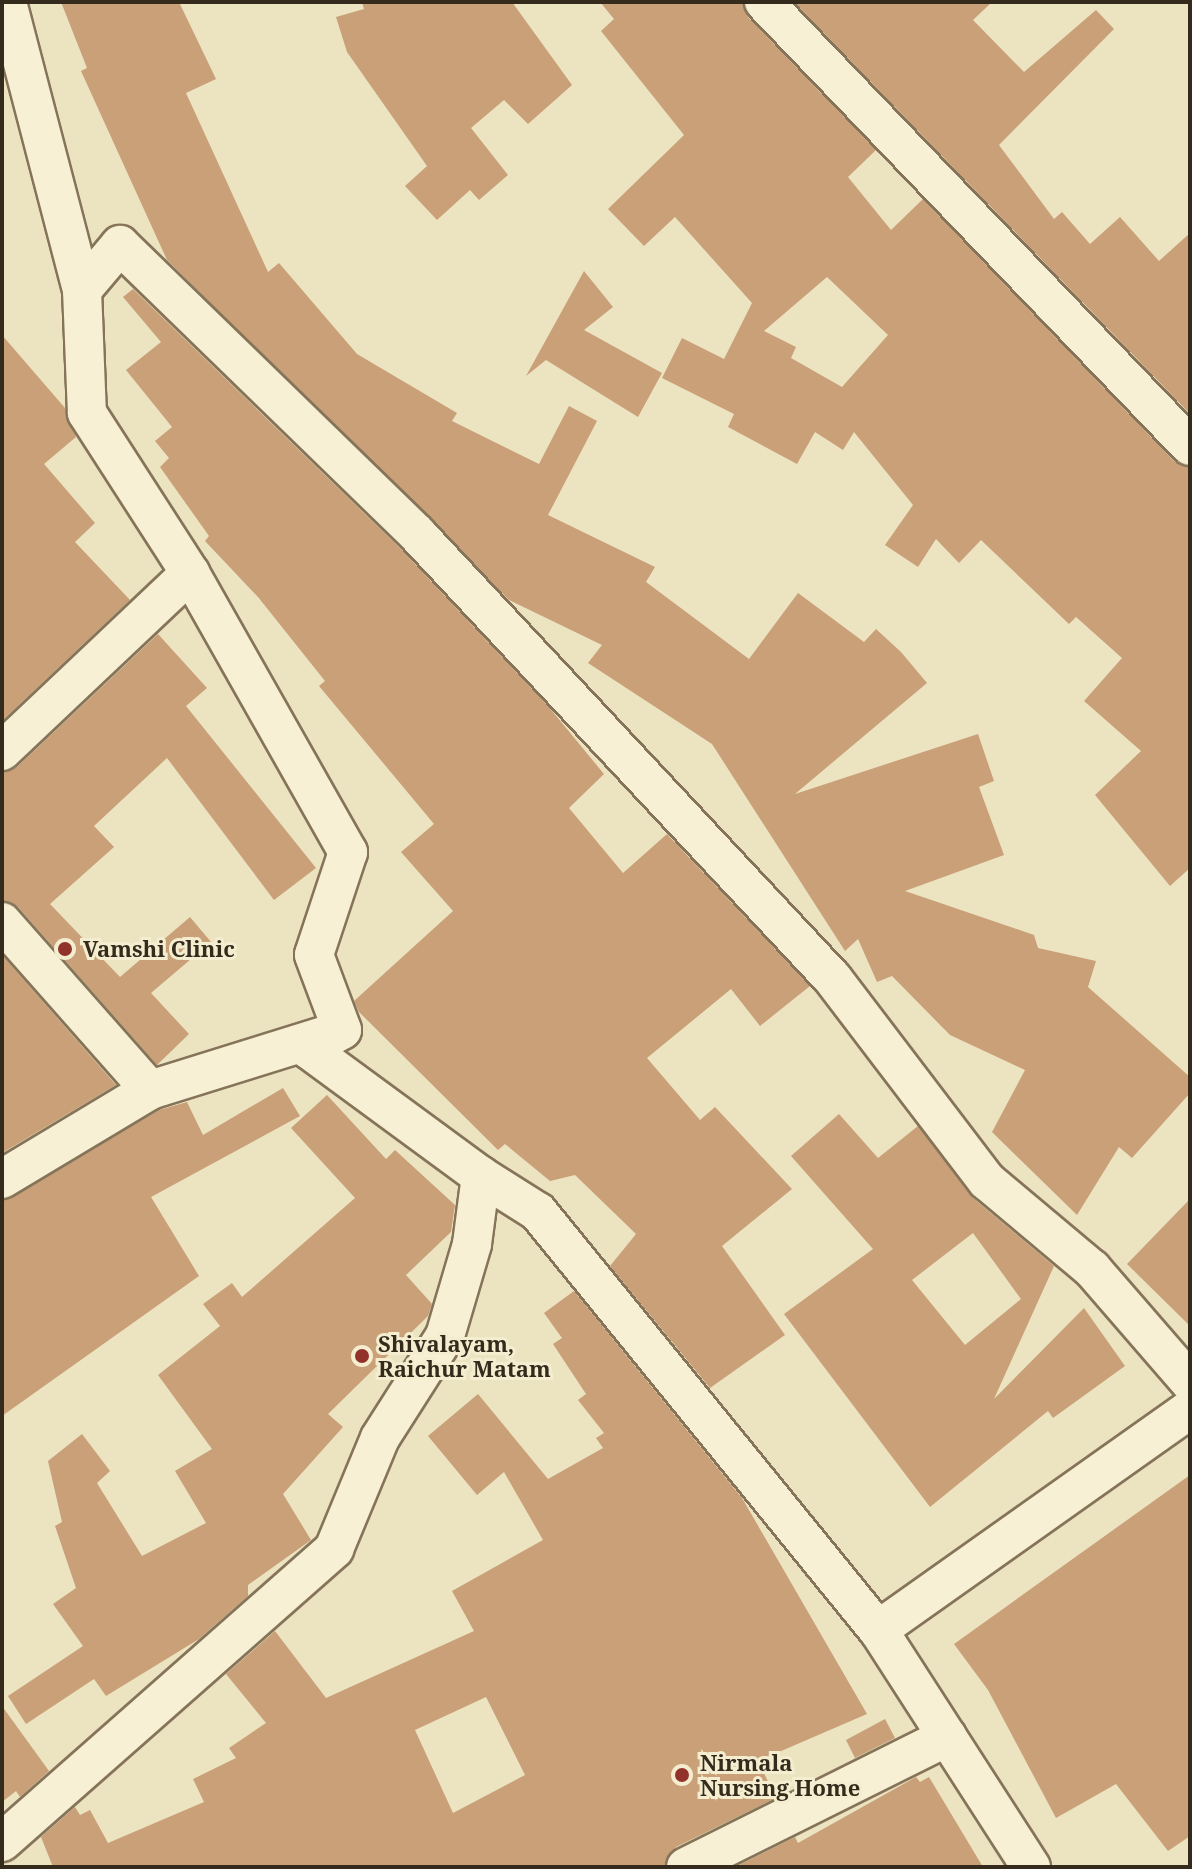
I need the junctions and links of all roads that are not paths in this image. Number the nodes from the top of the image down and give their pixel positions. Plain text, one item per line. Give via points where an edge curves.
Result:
1 (7, 2) edge
2 (764, 2) edge
3 (82, 290) junction
4 (1190, 446) edge
5 (190, 573) junction
6 (2, 751) edge
7 (2, 922) edge
8 (342, 1030) junction
9 (150, 1090) junction
10 (481, 1176) junction
11 (2, 1179) edge
12 (1190, 1382) edge
13 (1190, 1409) edge
14 (878, 1630) junction
15 (947, 1737) junction
16 (2, 1842) edge
17 (686, 1867) edge
18 (1031, 1867) edge

1 - 3 street
2 - 4 street
3 - 5 street via 87,413
3 - 12 street via 120,245 417,534 833,979 987,1181 1092,1269
5 - 6 street
5 - 8 street via 348,852 314,955
7 - 9 street
8 - 9 street
8 - 10 street via 308,1049
9 - 11 street
10 - 14 street via 538,1212
10 - 16 street via 472,1244 445,1336 380,1438 334,1549
13 - 14 street
14 - 15 street
15 - 17 street
15 - 18 street

